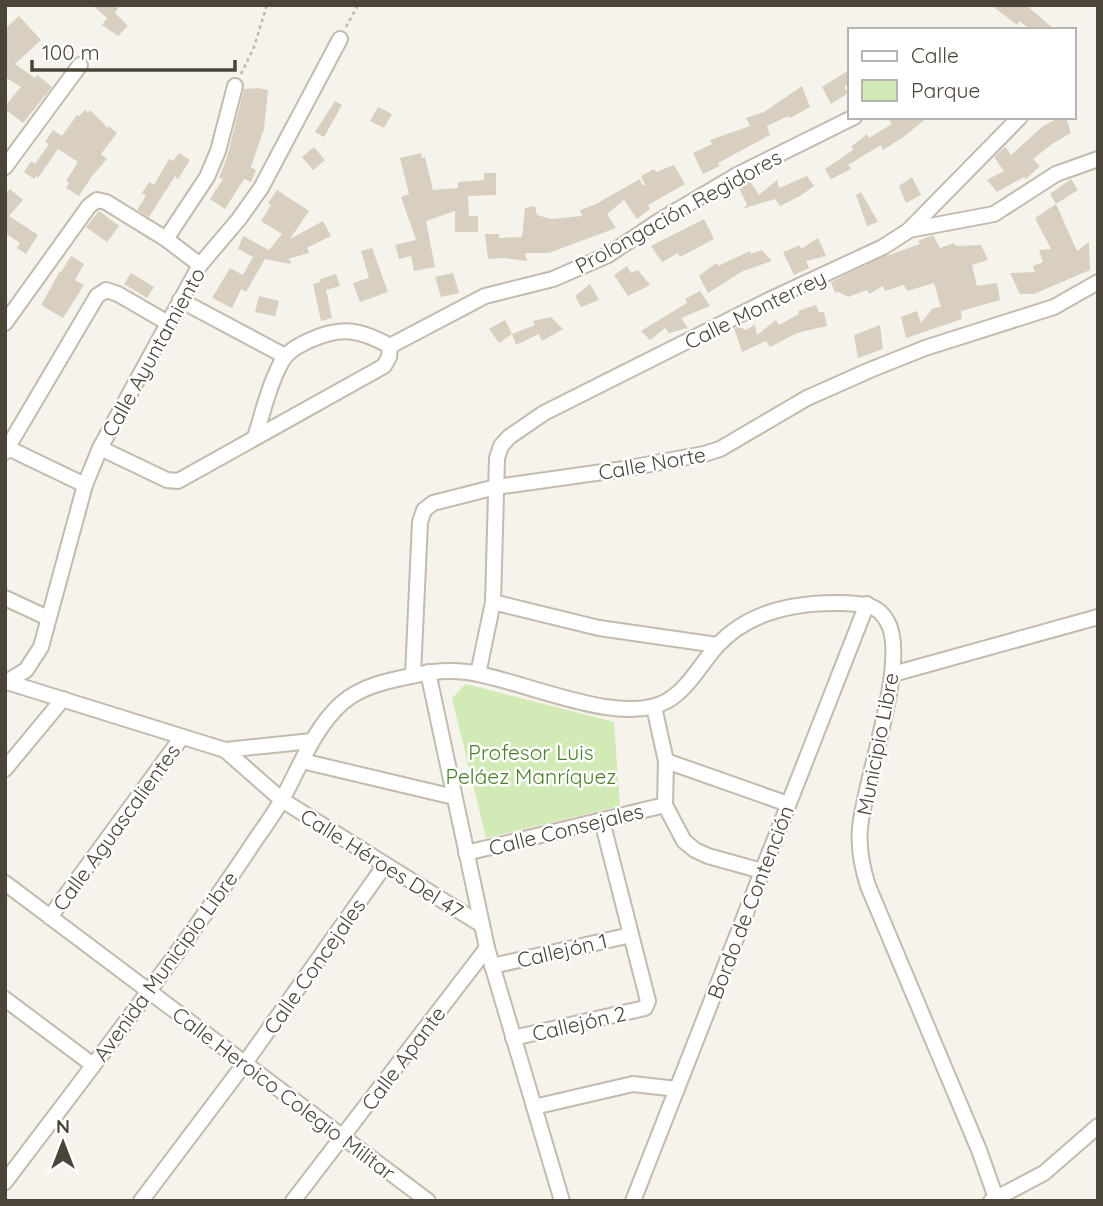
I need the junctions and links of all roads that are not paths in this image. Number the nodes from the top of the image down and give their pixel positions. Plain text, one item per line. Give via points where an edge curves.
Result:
1 (340, 39) road end
2 (80, 65) dead end
3 (235, 86) road end
4 (850, 119) edge
5 (1018, 119) edge
6 (1098, 159) edge
7 (5, 167) edge
8 (908, 231) junction
9 (166, 239) junction
10 (200, 265) junction
11 (1098, 282) edge
12 (180, 300) junction
13 (5, 323) edge
14 (168, 323) junction
15 (390, 346) junction
16 (285, 356) junction
17 (255, 437) junction
18 (100, 448) junction
19 (7, 450) edge
20 (85, 485) junction
21 (496, 487) junction
22 (5, 598) edge
23 (493, 602) junction
24 (867, 604) junction
25 (1098, 617) edge
26 (48, 618) junction
27 (717, 645) junction
28 (421, 674) junction
29 (478, 674) junction
30 (893, 674) junction
31 (6, 682) edge
32 (63, 699) junction
33 (654, 707) junction
34 (182, 737) junction
35 (312, 741) junction
36 (225, 750) junction
37 (302, 761) junction
38 (666, 761) junction
39 (5, 769) edge
40 (454, 797) junction
41 (282, 800) junction
42 (788, 804) junction
43 (666, 805) junction
44 (602, 821) junction
45 (466, 853) junction
46 (385, 864) junction
47 (762, 871) junction
48 (5, 883) edge
49 (50, 917) junction
50 (482, 925) junction
51 (631, 935) junction
52 (487, 948) junction
53 (492, 966) junction
54 (149, 991) junction
55 (5, 999) edge
56 (513, 1038) junction
57 (245, 1063) junction
58 (93, 1065) junction
59 (677, 1089) junction
60 (534, 1107) junction
61 (1098, 1126) edge
62 (343, 1136) junction
63 (5, 1182) edge
64 (632, 1200) edge
65 (994, 1200) edge
66 (141, 1201) edge
67 (293, 1201) edge
68 (428, 1201) edge
69 (562, 1201) edge

1 - 10 street, Calle Ayuntamiento via 261,188
2 - 7 street
3 - 9 street via 207,177
4 - 15 street, Prolongación Regidores via 737,175 608,255 553,279 485,296
5 - 8 street, Calle Monterrey
6 - 8 street via 1056,174 993,214
8 - 21 street, Calle Monterrey via 884,247 544,413 501,446
9 - 10 street
9 - 13 street via 97,200
10 - 12 street, Calle Ayuntamiento
11 - 21 street, Calle Norte via 1054,307 870,370 807,398 720,449 624,469
12 - 14 street, Calle Ayuntamiento
12 - 16 street
14 - 18 street, Calle Ayuntamiento
14 - 19 street via 118,294 106,290 97,296
15 - 16 street via 368,334 326,332
15 - 17 street, Prolongación Regidores via 384,366
16 - 17 street
17 - 18 street, Prolongación Regidores via 178,481
18 - 20 street, Calle Ayuntamiento
19 - 20 street
20 - 26 street, Calle Ayuntamiento
21 - 23 street, Calle Monterrey
21 - 28 street, Calle Norte via 432,502 424,510 420,522
22 - 26 street
23 - 27 street via 599,628
23 - 29 street, Calle Monterrey
24 - 27 street via 812,602 785,608 740,626
24 - 30 street, Municipio Libre via 886,618 893,634
24 - 42 street, Bordo de Contención
25 - 30 street
26 - 31 street, Calle Ayuntamiento via 41,647 26,670
27 - 33 street via 685,687
28 - 29 street
28 - 35 street via 362,689 343,702
28 - 40 street
29 - 33 street via 602,707
30 - 65 street, Municipio Libre via 863,803 860,858 867,886 979,1150
31 - 32 street, Calle Ayuntamiento
32 - 34 street, Calle Ayuntamiento
32 - 39 street
33 - 38 street
34 - 36 street, Calle Ayuntamiento
34 - 49 street, Calle Aguascalientes
35 - 36 street, Calle Ayuntamiento
35 - 37 street, Avenida Municipio Libre
36 - 41 street, Calle Héroes Del 47
37 - 40 street
37 - 41 street, Avenida Municipio Libre
38 - 42 street
38 - 43 street
40 - 45 street
41 - 46 street, Calle Héroes Del 47
41 - 54 street, Avenida Municipio Libre
42 - 47 street, Bordo de Contención
43 - 44 street, Calle Consejales
43 - 47 street via 684,841 695,850
44 - 45 street, Calle Consejales
44 - 51 street
45 - 50 street
46 - 50 street, Calle Héroes Del 47
46 - 57 street, Calle Concejales
47 - 59 street, Bordo de Contención
48 - 49 street, Calle Heroico Colegio Militar
49 - 54 street, Calle Heroico Colegio Militar
50 - 52 street
51 - 53 street, Callejón 1
51 - 56 street, Callejón 2 via 648,995 645,1008
52 - 53 street
52 - 62 street, Calle Apante
53 - 56 street
54 - 57 street, Calle Heroico Colegio Militar
54 - 58 street, Avenida Municipio Libre
55 - 58 street
56 - 60 street
57 - 62 street, Calle Heroico Colegio Militar
57 - 66 street, Calle Concejales
58 - 63 street, Avenida Municipio Libre
59 - 60 street via 633,1084
59 - 64 street, Bordo de Contención
60 - 69 street
61 - 65 street, Municipio Libre via 1044,1173
62 - 67 street, Calle Apante
62 - 68 street, Calle Heroico Colegio Militar

